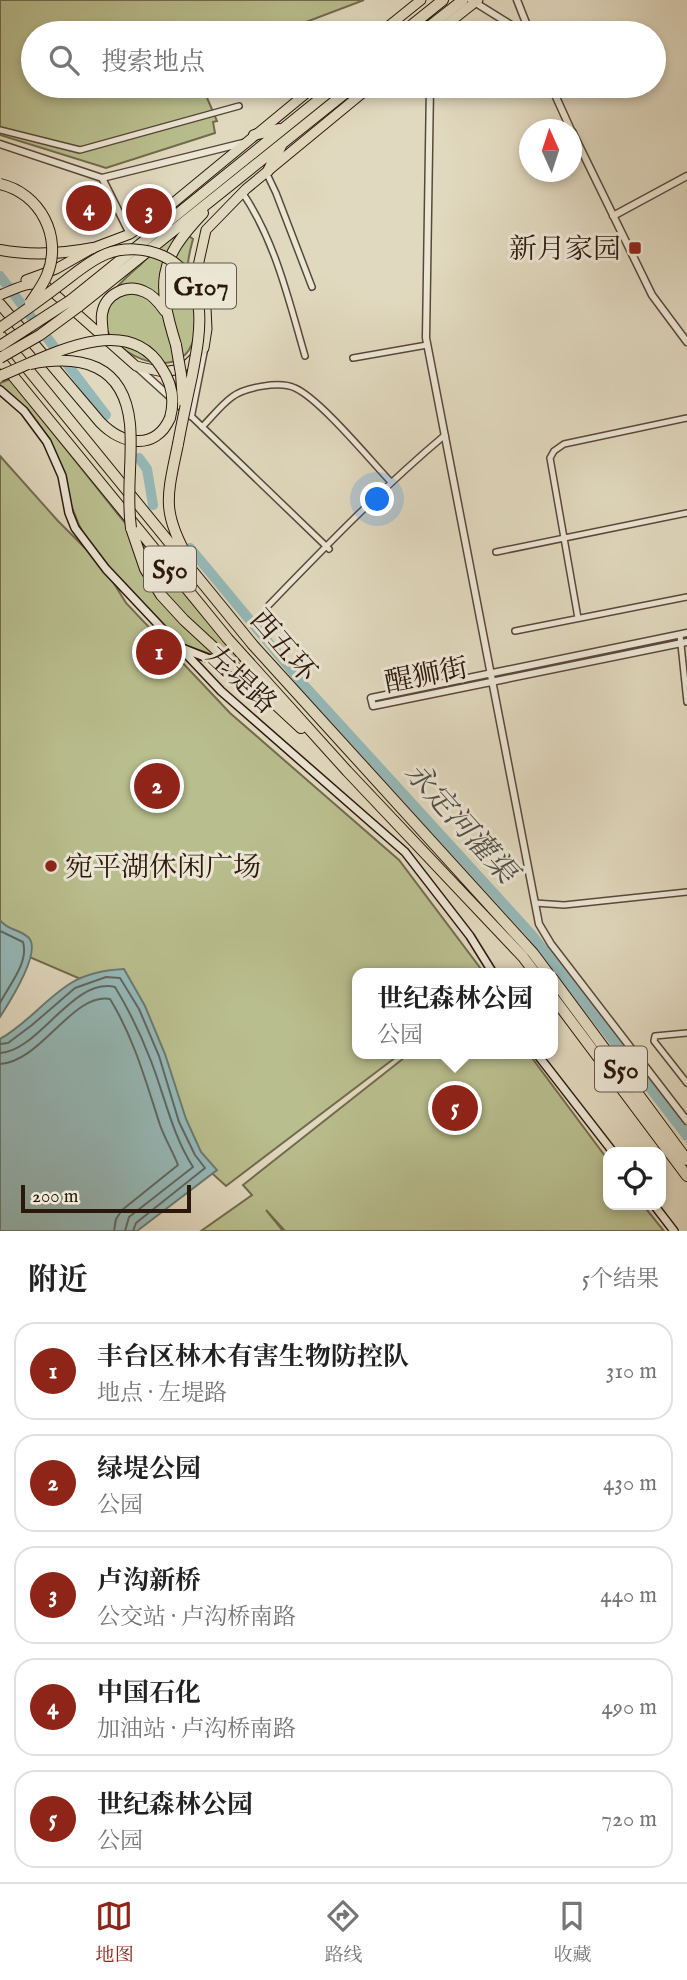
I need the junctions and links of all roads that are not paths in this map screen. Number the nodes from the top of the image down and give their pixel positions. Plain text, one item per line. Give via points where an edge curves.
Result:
1 (421, 0) edge
2 (443, 0) edge
3 (463, 0) edge
4 (517, 0) edge
5 (474, 1) edge
6 (395, 21) edge
7 (417, 21) edge
8 (436, 21) edge
9 (450, 21) edge
10 (507, 21) edge
11 (523, 21) edge
12 (300, 98) edge
13 (323, 98) edge
14 (336, 98) edge
15 (356, 98) edge
16 (430, 98) edge
17 (556, 98) edge
18 (239, 106) dead end
19 (566, 119) edge
20 (291, 127) junction
21 (0, 130) edge
22 (254, 135) junction
23 (284, 141) junction
24 (243, 143) junction
25 (0, 144) edge
26 (582, 153) edge
27 (267, 172) junction
28 (687, 176) edge
29 (102, 178) junction
30 (0, 184) edge
31 (228, 186) junction
32 (242, 192) junction
33 (613, 216) junction
34 (130, 234) junction
35 (93, 247) junction
36 (0, 250) edge
37 (56, 269) junction
38 (30, 281) junction
39 (312, 287) dead end
40 (0, 293) edge
41 (55, 296) junction
42 (0, 304) edge
43 (74, 304) junction
44 (25, 310) junction
45 (166, 311) junction
46 (0, 328) edge
47 (0, 335) edge
48 (103, 337) junction
49 (687, 342) edge
50 (427, 345) junction
51 (0, 346) edge
52 (204, 348) junction
53 (305, 356) dead end
54 (0, 359) edge
55 (353, 359) dead end
56 (30, 364) junction
57 (136, 366) junction
58 (0, 376) edge
59 (0, 390) edge
60 (187, 417) junction
61 (687, 418) edge
62 (202, 427) junction
63 (445, 435) junction
64 (391, 482) junction
65 (687, 513) edge
66 (564, 538) junction
67 (327, 548) junction
68 (496, 552) dead end
69 (205, 587) junction
70 (687, 597) edge
71 (268, 606) dead end
72 (578, 618) junction
73 (515, 631) dead end
74 (683, 634) edge
75 (684, 643) edge
76 (178, 647) junction
77 (241, 673) junction
78 (491, 674) junction
79 (492, 683) junction
80 (687, 702) edge
81 (347, 771) junction
82 (687, 892) edge
83 (535, 903) junction
84 (490, 968) edge
85 (531, 968) edge
86 (544, 968) edge
87 (558, 986) edge
88 (558, 1004) edge
89 (687, 1033) edge
90 (541, 1059) edge
91 (687, 1083) edge
92 (687, 1121) edge
93 (609, 1147) edge
94 (687, 1160) edge
95 (687, 1176) edge
96 (658, 1210) edge
97 (674, 1231) edge

1 - 6 highway
2 - 7 highway
3 - 8 highway
4 - 11 street
5 - 9 highway
5 - 10 street
12 - 22 highway
13 - 20 highway
14 - 20 highway
15 - 27 highway, G107
16 - 50 street
17 - 19 street
18 - 21 street via 80,150
20 - 22 highway
20 - 23 highway
20 - 43 highway
22 - 24 highway
23 - 27 highway
23 - 31 highway
24 - 29 street
24 - 34 highway
25 - 29 street
26 - 33 street
27 - 32 highway, G107
27 - 39 street
28 - 33 street
29 - 34 street
30 - 44 highway, bridge via 29,198 42,213 51,237 47,276
31 - 43 highway
31 - 45 highway via 189,227 167,262
32 - 52 highway, G107 via 206,230 201,248 198,266 207,318
32 - 53 street via 259,216
33 - 49 street via 652,295
34 - 35 highway
35 - 36 highway via 51,254
35 - 37 highway
37 - 38 highway
37 - 41 highway via 52,282
38 - 40 highway
38 - 41 highway via 47,287
41 - 48 highway
42 - 56 highway, bridge via 100,422 113,434 132,442 149,439 170,418 172,391 160,364 125,341 85,342
43 - 51 highway, bridge
43 - 54 highway, bridge via 40,335
44 - 46 highway, bridge
44 - 60 highway, bridge via 107,254 141,249 170,260 191,281 200,311
45 - 48 highway via 146,292 117,292 102,312
45 - 60 highway, bridge
47 - 69 highway, 西五环 / S50
48 - 57 highway
50 - 55 street
50 - 63 street
52 - 57 highway, G107 via 175,370
52 - 60 street
54 - 81 highway, 西五环 / S50 via 228,639
56 - 58 highway, bridge
56 - 77 highway, bridge via 80,360 104,372 117,386 130,427 131,528 145,569 161,595
57 - 60 street
59 - 76 main road, 左堤路 via 24,411 47,442 62,476 69,513 87,546
60 - 62 street
60 - 69 highway, bridge via 169,488 170,522
61 - 66 street via 564,444 554,451 550,458
62 - 64 street via 233,396 250,387 295,388 320,407
62 - 67 street
63 - 64 street
63 - 78 street
64 - 67 street
65 - 66 street
66 - 68 street
66 - 72 street
67 - 71 street
69 - 86 highway, 西五环 / S50
70 - 72 street
72 - 73 street
74 - 75 street
74 - 78 street, 醒狮街
75 - 79 street, 醒狮街
75 - 80 street
76 - 77 main road
76 - 84 main road, 左堤路 via 221,691 405,852
77 - 81 highway
78 - 79 street
78 - 79 street, 醒狮街 via 372,698 373,706
79 - 83 street
81 - 85 highway, 西五环 / S50
82 - 83 street via 564,905
83 - 92 street via 539,924 551,944
87 - 94 highway, S50
88 - 95 highway, S50
89 - 91 street via 655,1036 654,1041
90 - 93 main road
96 - 97 main road

